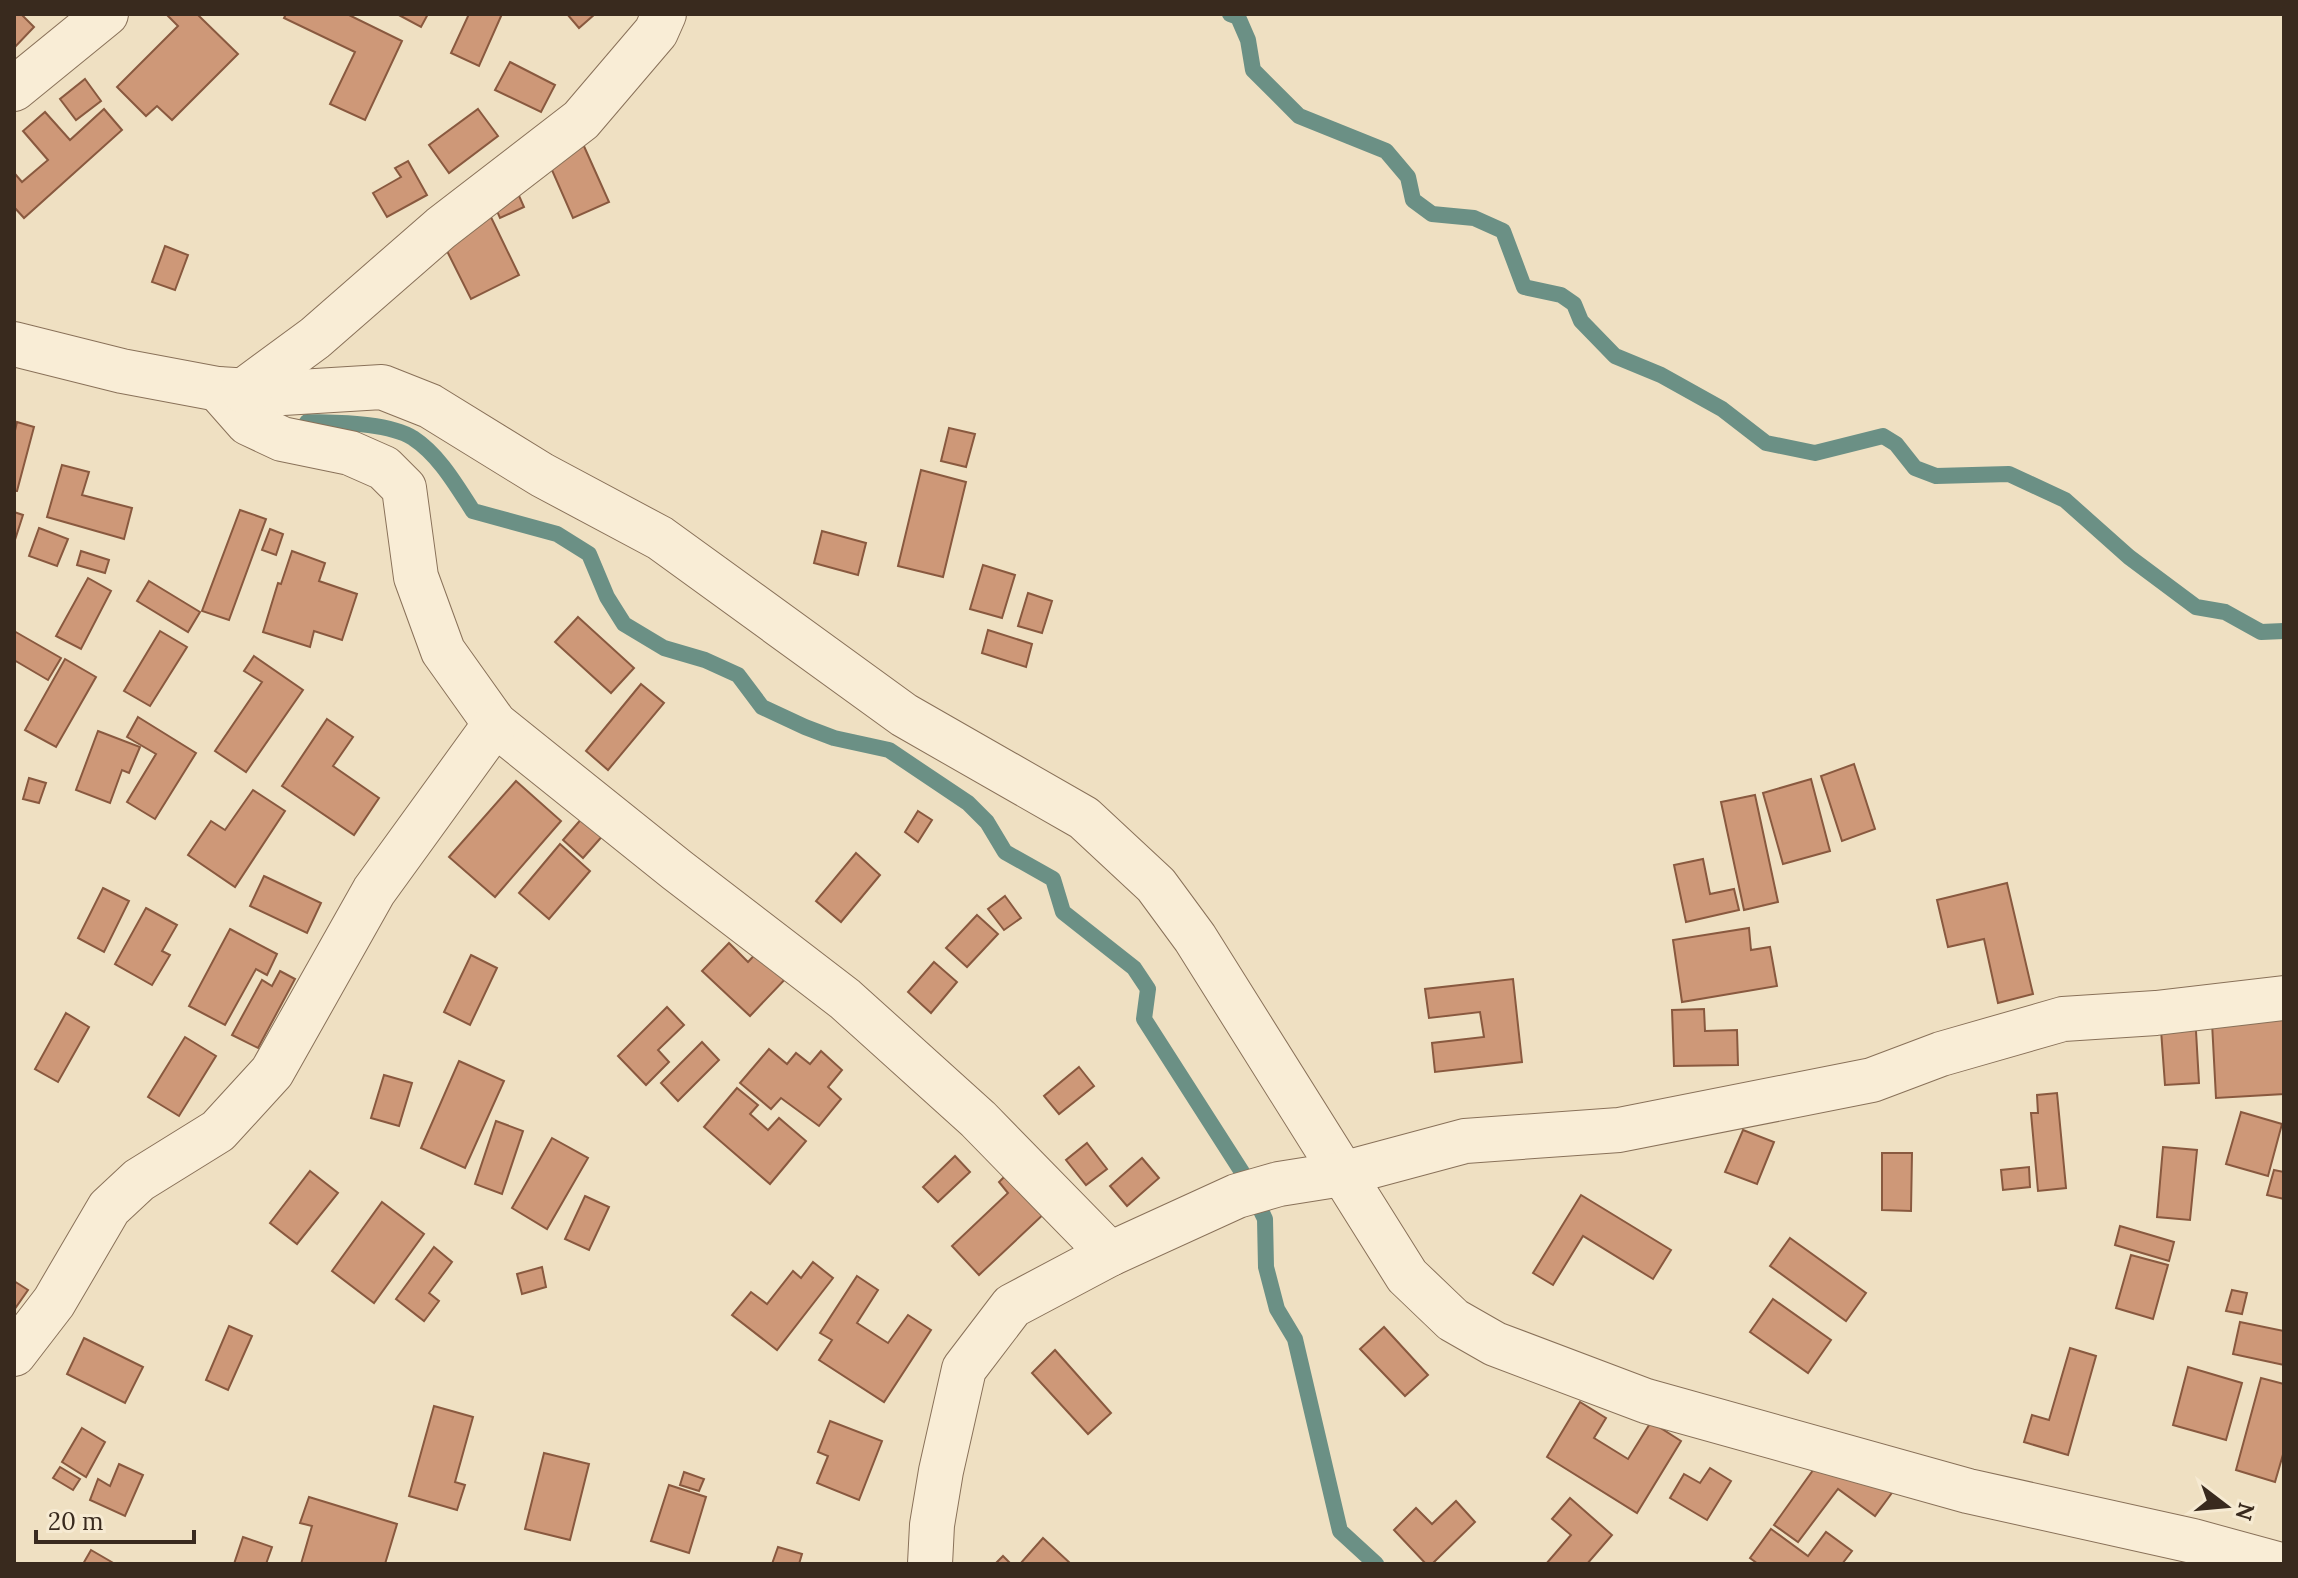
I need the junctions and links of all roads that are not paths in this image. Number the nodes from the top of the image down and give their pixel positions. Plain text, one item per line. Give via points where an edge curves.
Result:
1 (106, 14) edge
2 (664, 14) edge
3 (14, 89) edge
4 (14, 344) edge
5 (231, 390) junction
6 (495, 724) junction
7 (2284, 998) edge
8 (1342, 1174) junction
9 (1110, 1254) junction
10 (14, 1354) edge
11 (930, 1564) edge
12 (2277, 1564) edge

1 - 3 street
2 - 5 street via 656,32 581,120 441,228 315,338
4 - 5 street via 122,371
5 - 6 street via 248,423 282,439 350,453 384,468 404,488 416,577 443,651
5 - 8 street via 283,393 382,387 430,406 542,475 660,538 904,715 1084,818 1156,885 1195,938
6 - 9 street via 845,999 978,1119
6 - 10 street via 374,891 272,1072 218,1131 139,1180 109,1208 54,1302
7 - 8 street via 2063,1019 1872,1080 1619,1130 1465,1141
8 - 9 street via 1237,1196
8 - 12 street via 1407,1276 1453,1320 1495,1344 1646,1401 1734,1426 1968,1491
9 - 11 street via 1012,1306 964,1369 941,1471

